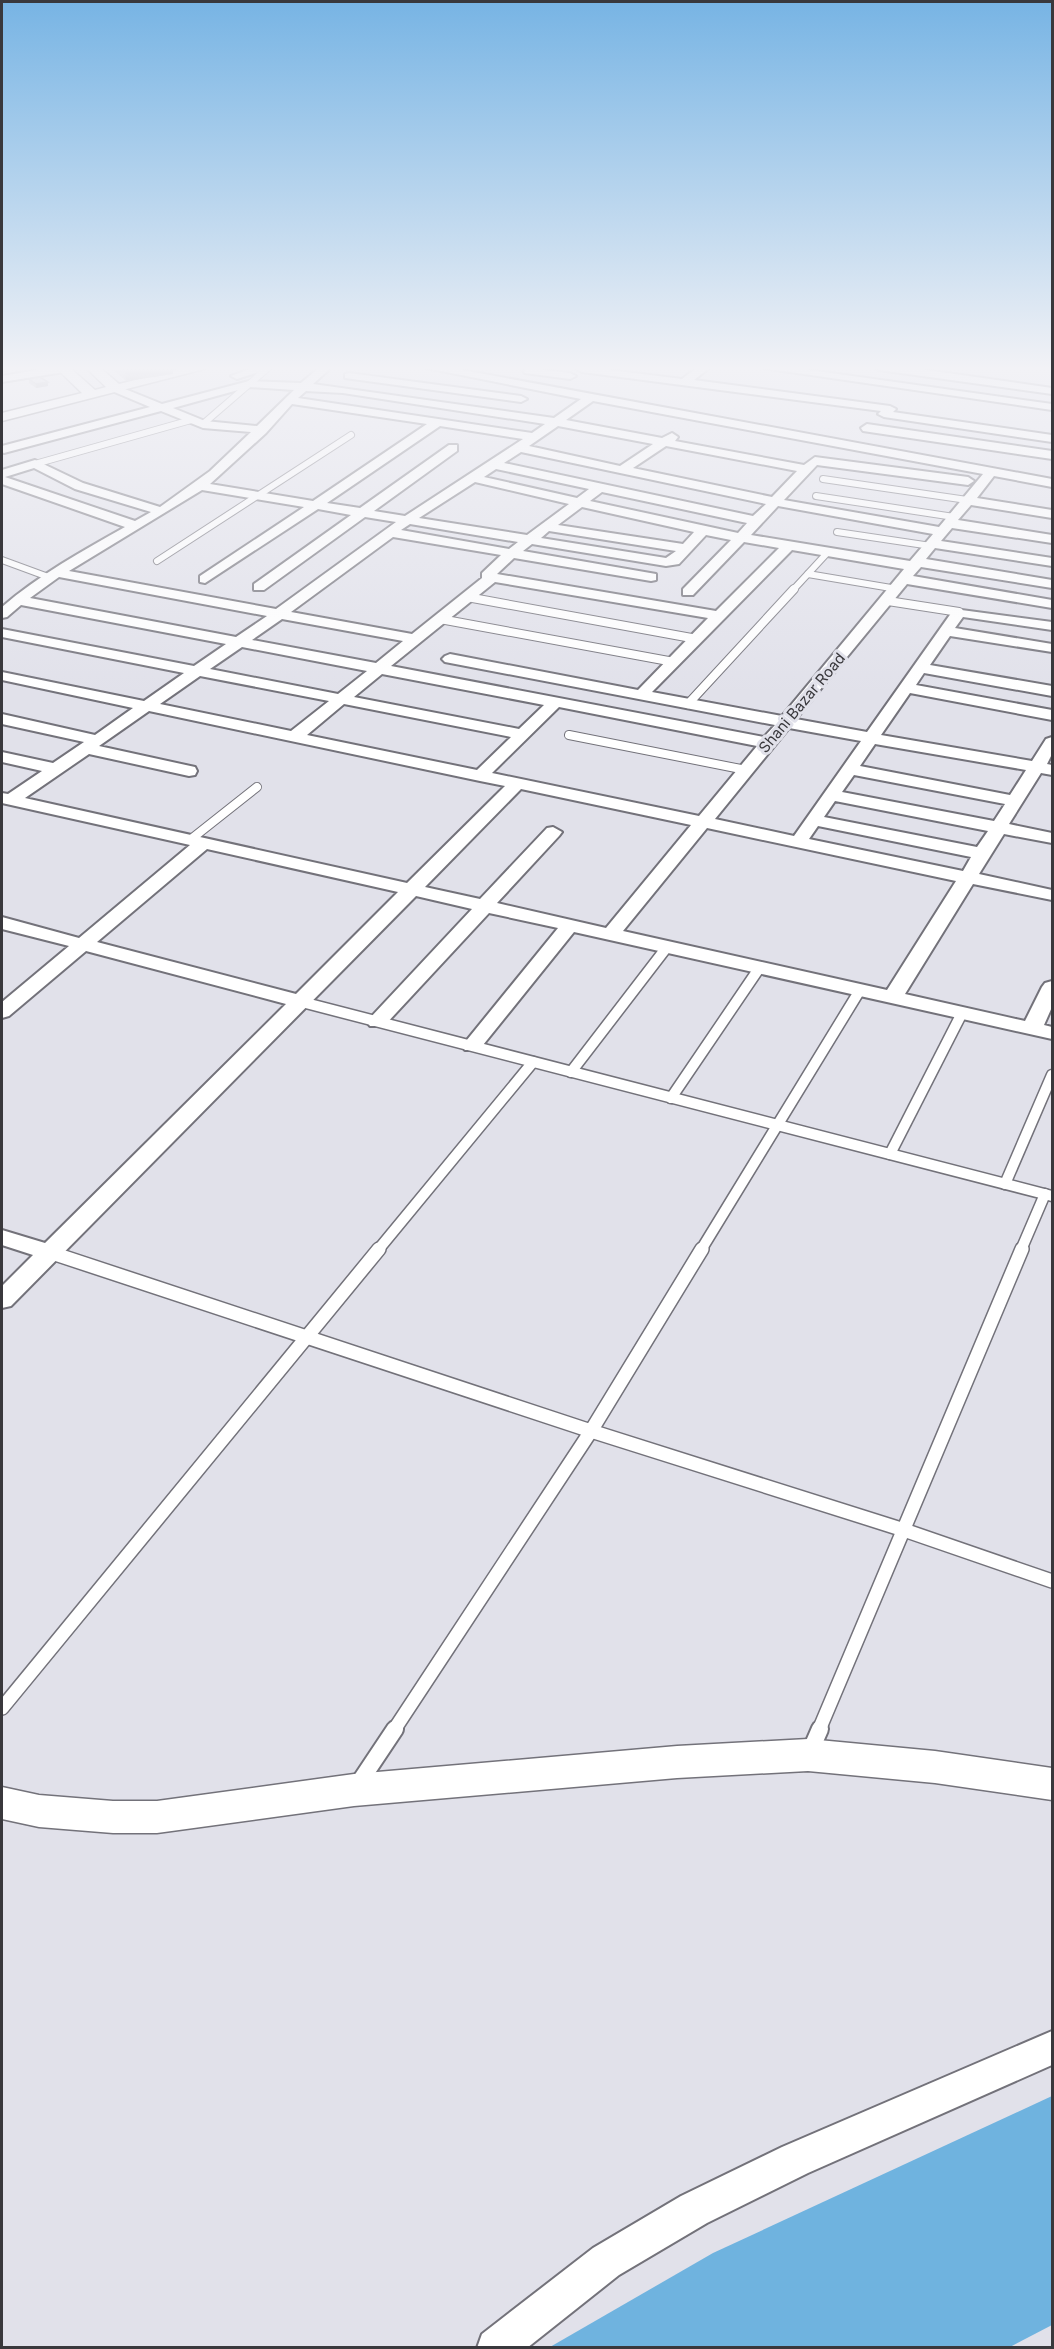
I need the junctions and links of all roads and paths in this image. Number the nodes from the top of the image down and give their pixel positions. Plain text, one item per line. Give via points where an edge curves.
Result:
1 (58, 476) edge
2 (212, 476) edge
3 (288, 476) edge
4 (358, 476) edge
5 (415, 476) edge
6 (477, 476) edge
7 (542, 476) edge
8 (649, 476) edge
9 (794, 476) edge
10 (973, 476) edge
11 (981, 476) edge
12 (1029, 476) edge
13 (987, 477) junction
14 (473, 478) junction
15 (1027, 478) junction
16 (823, 479) dead end
17 (2, 480) edge
18 (1053, 483) edge
19 (199, 486) junction
20 (599, 488) junction
21 (257, 496) junction
22 (816, 496) dead end
23 (967, 500) junction
24 (775, 502) junction
25 (579, 503) junction
26 (314, 505) junction
27 (160, 511) junction
28 (363, 513) junction
29 (1053, 514) edge
30 (407, 520) junction
31 (756, 521) junction
32 (135, 526) junction
33 (547, 526) junction
34 (704, 530) junction
35 (388, 532) junction
36 (837, 532) dead end
37 (942, 532) junction
38 (269, 536) junction
39 (741, 537) junction
40 (1053, 539) edge
41 (529, 540) junction
42 (319, 544) junction
43 (789, 545) junction
44 (686, 549) junction
45 (362, 551) junction
46 (828, 552) junction
47 (510, 554) junction
48 (2, 560) edge
49 (157, 561) dead end
50 (1053, 562) edge
51 (916, 564) junction
52 (808, 574) junction
53 (55, 576) junction
54 (651, 577) dead end
55 (492, 578) junction
56 (205, 579) dead end
57 (1053, 584) edge
58 (259, 587) dead end
59 (896, 590) junction
60 (688, 592) dead end
61 (467, 597) junction
62 (19, 600) junction
63 (1053, 604) edge
64 (959, 612) junction
65 (2, 614) edge
66 (279, 614) junction
67 (719, 616) junction
68 (440, 619) junction
69 (1053, 626) edge
70 (946, 631) junction
71 (2, 633) edge
72 (414, 639) junction
73 (697, 639) junction
74 (239, 642) junction
75 (1053, 648) edge
76 (450, 659) dead end
77 (674, 662) junction
78 (378, 668) junction
79 (921, 668) junction
80 (200, 670) junction
81 (2, 676) edge
82 (907, 688) junction
83 (1053, 691) edge
84 (641, 695) junction
85 (342, 699) junction
86 (556, 702) junction
87 (688, 704) junction
88 (148, 706) junction
89 (1053, 715) edge
90 (2, 719) edge
91 (786, 722) junction
92 (522, 734) junction
93 (569, 735) dead end
94 (294, 737) junction
95 (871, 738) junction
96 (1053, 742) edge
97 (92, 744) junction
98 (768, 744) junction
99 (2, 757) edge
100 (1045, 768) edge
101 (57, 769) junction
102 (849, 769) junction
103 (746, 770) junction
104 (189, 771) dead end
105 (480, 776) junction
106 (516, 784) junction
107 (257, 787) dead end
108 (831, 795) junction
109 (7, 799) edge
110 (1015, 801) junction
111 (812, 820) junction
112 (706, 822) junction
113 (999, 828) junction
114 (553, 832) dead end
115 (1053, 838) edge
116 (799, 841) junction
117 (197, 842) junction
118 (982, 854) junction
119 (969, 877) junction
120 (410, 889) junction
121 (1053, 895) edge
122 (484, 906) junction
123 (2, 923) edge
124 (570, 925) junction
125 (611, 934) junction
126 (84, 943) junction
127 (667, 947) junction
128 (760, 967) junction
129 (1053, 987) edge
130 (860, 990) junction
131 (893, 997) junction
132 (298, 1001) junction
133 (2, 1012) edge
134 (962, 1013) junction
135 (377, 1022) junction
136 (1032, 1028) junction
137 (1053, 1033) edge
138 (472, 1046) junction
139 (533, 1062) junction
140 (572, 1072) junction
141 (1053, 1075) edge
142 (671, 1098) junction
143 (777, 1125) junction
144 (890, 1154) junction
145 (1005, 1184) junction
146 (1049, 1195) edge
147 (2, 1237) edge
148 (49, 1252) junction
149 (2, 1300) edge
150 (307, 1338) junction
151 (591, 1431) junction
152 (904, 1530) junction
153 (1053, 1581) edge
154 (2, 1708) edge
155 (808, 1755) junction
156 (1053, 1784) edge
157 (354, 1790) junction
158 (2, 1803) edge
159 (1053, 2048) edge
160 (496, 2348) edge

1 - 27 street
2 - 19 street
3 - 21 lane
4 - 26 street
5 - 28 street
6 - 14 street
7 - 20 street
8 - 24 street
9 - 24 street
10 - 13 street
11 - 13 street
12 - 15 street
13 - 15 street
13 - 23 street, Shani Bazar Road
14 - 25 street
14 - 30 street
15 - 18 street
16 - 23 lane
17 - 32 street
19 - 21 street
19 - 27 street
20 - 25 street
20 - 31 street
21 - 26 street
21 - 49 lane
22 - 37 lane
23 - 29 street
23 - 37 street, Shani Bazar Road
24 - 31 street
24 - 37 street
25 - 33 street
25 - 34 street
26 - 28 street
26 - 38 street
27 - 32 street
28 - 30 street
28 - 42 street
30 - 35 street
30 - 41 street
31 - 39 street
32 - 53 street
33 - 41 street
33 - 44 street
34 - 39 street
34 - 44 street
35 - 45 street
35 - 47 street
36 - 37 lane
37 - 40 street
37 - 50 street
37 - 51 street, Shani Bazar Road
38 - 42 street
38 - 56 street
39 - 43 street
39 - 60 street
41 - 44 street via 670,562
41 - 47 street
42 - 45 street
42 - 58 street
43 - 46 street
43 - 67 street
45 - 66 street
46 - 51 street
46 - 52 lane
47 - 54 street
47 - 55 street via 488,573
48 - 53 lane
51 - 57 street
51 - 59 street, Shani Bazar Road
52 - 59 lane
52 - 87 lane
53 - 62 street
53 - 66 street
55 - 61 street
55 - 67 street
59 - 63 street
59 - 64 lane
59 - 91 street, Shani Bazar Road
61 - 68 street
61 - 73 lane
62 - 65 street
62 - 74 street
64 - 69 street
64 - 70 street
66 - 72 street
66 - 74 street
67 - 73 street
68 - 72 street
68 - 77 lane
70 - 75 street
70 - 79 street
71 - 80 street
72 - 78 street
73 - 77 street
74 - 78 street
74 - 80 street
76 - 84 street
77 - 84 street
78 - 85 street
78 - 86 street
79 - 82 street
79 - 83 street
80 - 85 street
80 - 88 street
81 - 88 street
82 - 89 street
82 - 95 street
84 - 87 street
85 - 92 street
85 - 94 street
86 - 92 street
86 - 98 street
87 - 91 street
88 - 94 street
88 - 97 street
90 - 97 street
91 - 95 street
91 - 98 street, Shani Bazar Road
92 - 105 street
93 - 103 lane
94 - 105 street
95 - 100 street
95 - 102 street
96 - 100 street
97 - 101 street
97 - 104 street
98 - 103 street, Shani Bazar Road
99 - 101 street
100 - 110 street
101 - 109 street
102 - 108 street
102 - 110 street
103 - 112 street, Shani Bazar Road
105 - 106 street
106 - 112 street
106 - 120 street
107 - 117 lane
108 - 111 street
108 - 113 street
109 - 117 street
110 - 113 street
111 - 116 street
111 - 118 street
112 - 116 street
112 - 125 street, Shani Bazar Road
113 - 115 street
113 - 118 street
114 - 122 street
116 - 119 street
117 - 120 street
117 - 126 street
118 - 119 street
119 - 121 street
119 - 131 street
120 - 122 street
120 - 132 street
122 - 124 street
122 - 135 street
123 - 126 street
124 - 125 street
124 - 138 street
125 - 127 street
126 - 132 street
126 - 133 street
127 - 128 street
127 - 140 lane
128 - 130 street
128 - 142 lane
129 - 136 street
130 - 131 street
130 - 143 lane
131 - 134 street
132 - 135 lane
132 - 148 street
134 - 136 street
134 - 144 lane
135 - 138 lane
136 - 137 street
138 - 139 lane
139 - 140 lane
139 - 150 lane
140 - 142 lane
141 - 145 lane
142 - 143 lane
143 - 144 lane
143 - 151 lane
144 - 145 lane
145 - 146 lane
146 - 152 lane
147 - 148 street
148 - 149 street
148 - 150 lane
150 - 151 lane
150 - 154 lane
151 - 152 lane
151 - 157 lane
152 - 153 lane
152 - 155 lane
155 - 156 street via 935,1767
155 - 157 street via 676,1762
157 - 158 street via 156,1817 113,1818
159 - 160 street via 764,2174 644,2238 549,2302

